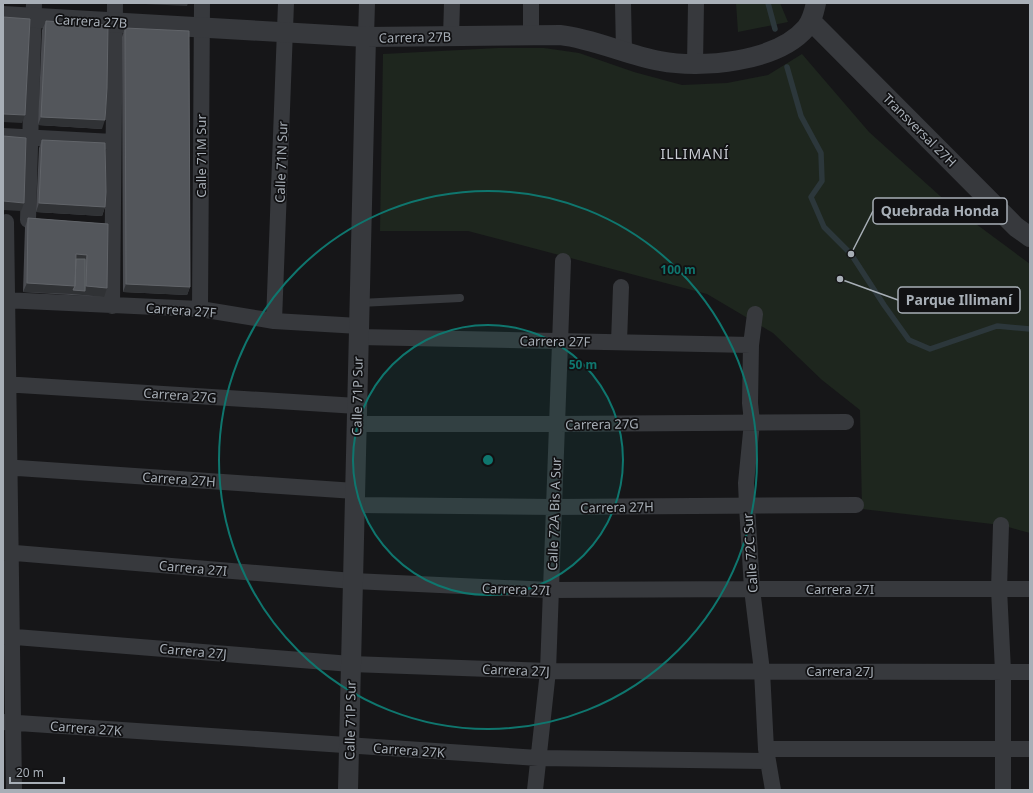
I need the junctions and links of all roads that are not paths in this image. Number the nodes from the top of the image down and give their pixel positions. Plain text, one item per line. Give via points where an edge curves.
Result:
1 (115, 3) edge
2 (202, 3) edge
3 (286, 3) edge
4 (367, 3) edge
5 (452, 3) edge
6 (531, 3) edge
7 (624, 3) edge
8 (696, 3) edge
9 (34, 11) edge
10 (813, 12) edge
11 (3, 16) edge
12 (115, 23) junction
13 (202, 28) junction
14 (286, 32) junction
15 (531, 35) junction
16 (451, 36) junction
17 (366, 37) junction
18 (624, 51) junction
19 (695, 64) junction
20 (3, 136) edge
21 (31, 138) junction
22 (114, 142) junction
23 (5, 222) edge
24 (1030, 238) edge
25 (563, 261) dead end
26 (621, 287) dead end
27 (460, 298) dead end
28 (5, 301) edge
29 (359, 303) junction
30 (112, 306) junction
31 (200, 309) junction
32 (754, 314) dead end
33 (274, 321) junction
34 (359, 332) junction
35 (560, 341) junction
36 (619, 342) junction
37 (751, 345) junction
38 (6, 384) edge
39 (357, 415) junction
40 (752, 422) junction
41 (846, 422) dead end
42 (557, 424) junction
43 (6, 467) edge
44 (355, 498) junction
45 (856, 505) dead end
46 (747, 506) junction
47 (554, 507) junction
48 (1001, 525) dead end
49 (7, 552) edge
50 (353, 581) junction
51 (752, 588) junction
52 (1030, 589) edge
53 (551, 590) junction
54 (999, 590) junction
55 (7, 636) edge
56 (351, 664) junction
57 (548, 671) junction
58 (762, 671) junction
59 (1003, 672) junction
60 (1030, 672) edge
61 (8, 722) edge
62 (349, 746) junction
63 (1002, 749) junction
64 (1030, 749) edge
65 (767, 755) junction
66 (538, 758) junction
67 (14, 790) edge
68 (348, 790) edge
69 (535, 790) edge
70 (773, 790) edge
71 (1003, 790) edge

1 - 12 street
2 - 13 street, Calle 71M Sur
3 - 14 street, Calle 71N Sur
4 - 17 street, Calle 71P Sur
5 - 16 street
6 - 15 street
7 - 18 street
8 - 19 street
9 - 11 street, Carrera 27B
9 - 12 street, Carrera 27B
9 - 21 street
10 - 19 street, Carrera 27B via 805,29 788,43 757,56
10 - 24 street, Transversal 27H via 1016,227
12 - 13 street, Carrera 27B
12 - 22 street
13 - 14 street, Carrera 27B
13 - 31 street, Calle 71M Sur
14 - 17 street, Carrera 27B
14 - 33 street, Calle 71N Sur
15 - 16 street, Carrera 27B
15 - 18 street, Carrera 27B via 574,37
16 - 17 street, Carrera 27B
17 - 29 street, Calle 71P Sur
18 - 19 street, Carrera 27B via 661,61
20 - 21 street
21 - 22 street
21 - 23 street via 36,220
22 - 30 street via 105,224
23 - 28 street
25 - 35 street, Calle 72A Bis A Sur
26 - 36 street
27 - 29 lane
28 - 30 street, Carrera 27F
28 - 38 street
29 - 34 street, Calle 71P Sur
30 - 31 street, Carrera 27F
31 - 33 street, Carrera 27F
32 - 37 street, Calle 72C Sur
33 - 34 street, Carrera 27F
34 - 35 street, Carrera 27F
34 - 39 street, Calle 71P Sur
35 - 36 street, Carrera 27F
35 - 42 street, Calle 72A Bis A Sur
36 - 37 street, Carrera 27F
37 - 40 street, Calle 72C Sur
38 - 39 street, Carrera 27G
38 - 43 street
39 - 42 street, Carrera 27G
39 - 44 street, Calle 71P Sur
40 - 41 street, Carrera 27G
40 - 42 street, Carrera 27G
40 - 46 street, Calle 72C Sur via 746,483
42 - 47 street, Calle 72A Bis A Sur
43 - 44 street, Carrera 27H
43 - 49 street
44 - 47 street, Carrera 27H
44 - 50 street, Calle 71P Sur
45 - 46 street, Carrera 27H
46 - 47 street, Carrera 27H
46 - 51 street, Calle 72C Sur
47 - 53 street, Calle 72A Bis A Sur
48 - 54 street
49 - 50 street, Carrera 27I
49 - 55 street
50 - 53 street, Carrera 27I
50 - 56 street, Calle 71P Sur
51 - 53 street, Carrera 27I
51 - 54 street, Carrera 27I
51 - 58 street, Calle 72C Sur
52 - 54 street, Carrera 27I
53 - 57 street, Calle 72A Bis A Sur
54 - 59 street
55 - 56 street, Carrera 27J
55 - 61 street
56 - 57 street, Carrera 27J
56 - 62 street, Calle 71P Sur
57 - 58 street, Carrera 27J
57 - 66 street, Calle 72A Bis A Sur
58 - 59 street, Carrera 27J
58 - 65 street, Calle 72C Sur
59 - 60 street, Carrera 27J
59 - 63 street
61 - 62 street, Carrera 27K
61 - 67 street
62 - 66 street, Carrera 27K
62 - 68 street, Calle 71P Sur
63 - 64 street, Carrera 27K
63 - 65 street, Carrera 27K
63 - 71 street
65 - 66 street, Carrera 27K
65 - 70 street, Calle 72C Sur
66 - 69 street, Calle 72A Bis A Sur

